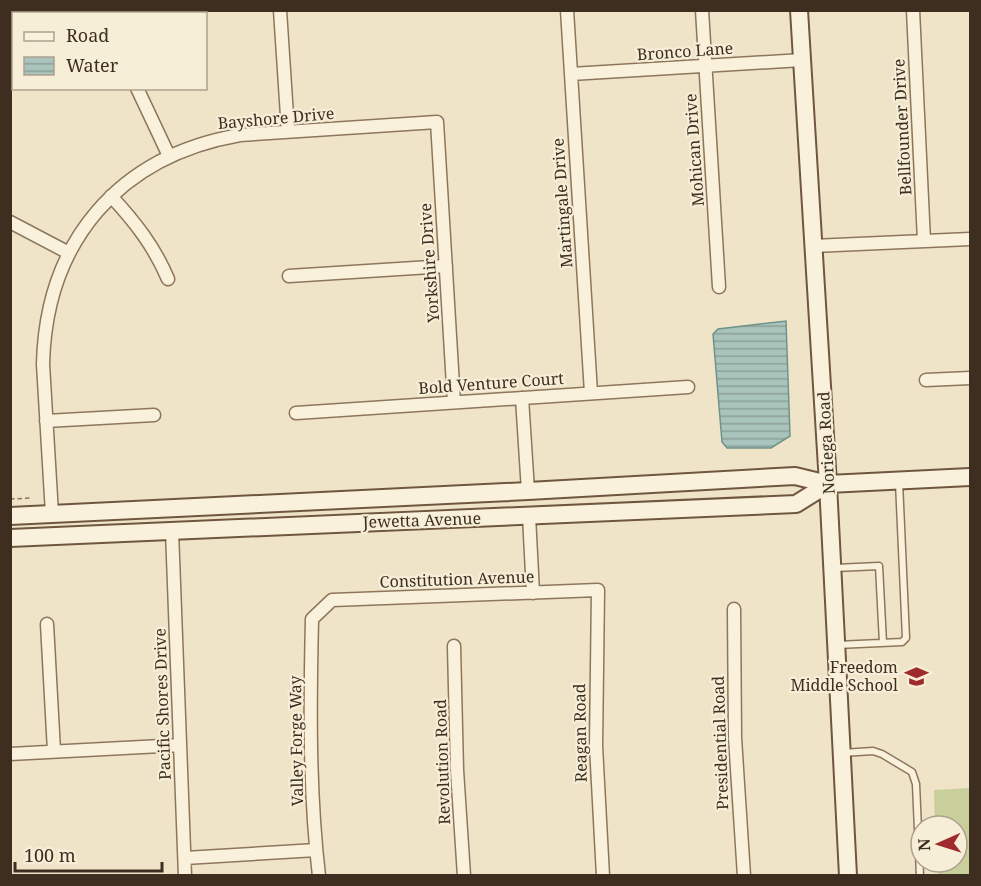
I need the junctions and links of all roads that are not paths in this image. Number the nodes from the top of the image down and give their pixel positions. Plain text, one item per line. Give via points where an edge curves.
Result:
1 (280, 10) edge
2 (567, 10) edge
3 (702, 10) edge
4 (799, 10) edge
5 (913, 10) edge
6 (802, 60) junction
7 (706, 66) junction
8 (571, 75) junction
9 (138, 90) edge
10 (437, 122) joint
11 (288, 131) junction
12 (169, 156) junction
13 (111, 196) junction
14 (10, 222) edge
15 (970, 239) edge
16 (924, 241) junction
17 (813, 246) junction
18 (69, 253) junction
19 (446, 266) junction
20 (289, 276) dead end
21 (168, 279) dead end
22 (719, 287) dead end
23 (970, 378) edge
24 (926, 380) dead end
25 (688, 387) dead end
26 (591, 393) junction
27 (522, 398) junction
28 (454, 402) junction
29 (296, 413) dead end
30 (153, 415) dead end
31 (46, 421) junction
32 (970, 477) edge
33 (899, 481) junction
34 (828, 484) junction
35 (622, 486) junction
36 (528, 491) junction
37 (251, 505) junction
38 (52, 514) junction
39 (10, 516) edge
40 (529, 516) junction
41 (425, 519) junction
42 (10, 528) edge
43 (172, 531) junction
44 (10, 538) edge
45 (833, 568) junction
46 (598, 590) joint
47 (533, 593) junction
48 (322, 609) joint
49 (734, 609) dead end
50 (47, 624) dead end
51 (883, 643) junction
52 (837, 645) junction
53 (454, 646) dead end
54 (180, 745) junction
55 (54, 751) junction
56 (10, 753) edge
57 (842, 753) junction
58 (316, 850) junction
59 (185, 858) junction
60 (185, 876) edge
61 (319, 876) edge
62 (464, 876) edge
63 (603, 876) edge
64 (744, 876) edge
65 (848, 876) edge
66 (920, 876) edge

1 - 11 street
2 - 8 street, Martingale Drive
3 - 7 street, Mohican Drive
4 - 6 street, Noriega Road
5 - 16 street, Bellfounder Drive
6 - 7 street, Bronco Lane
6 - 17 street, Noriega Road
7 - 8 street, Bronco Lane
7 - 22 street, Mohican Drive
8 - 26 street, Martingale Drive
9 - 12 street
10 - 11 street, Bayshore Drive
10 - 19 street, Yorkshire Drive
11 - 12 street, Bayshore Drive via 217,139
12 - 13 street, Bayshore Drive
13 - 18 street, Bayshore Drive
13 - 21 street via 148,239
14 - 18 street
15 - 16 street
16 - 17 street
17 - 34 street, Noriega Road
18 - 31 street, Bayshore Drive via 46,317
19 - 20 street
19 - 28 street, Yorkshire Drive
23 - 24 street
25 - 26 street, Bold Venture Court
26 - 27 street, Bold Venture Court
27 - 28 street, Bold Venture Court
27 - 36 street
28 - 29 street, Bold Venture Court
30 - 31 street
31 - 38 street, Bayshore Drive
32 - 33 street, Jewetta Avenue
33 - 34 street, Jewetta Avenue
33 - 51 lane via 907,632 902,642
34 - 35 street, Jewetta Avenue via 795,476
34 - 40 street, Jewetta Avenue via 796,504
34 - 45 street, Noriega Road
35 - 36 street, Jewetta Avenue
35 - 40 street via 596,498 538,504
36 - 37 street, Jewetta Avenue
36 - 41 street via 509,502 446,506
37 - 38 street, Jewetta Avenue
37 - 43 street via 238,515 188,519
38 - 39 street, Jewetta Avenue
38 - 42 street via 34,526
40 - 41 street, Jewetta Avenue
40 - 47 street
41 - 43 street, Jewetta Avenue
43 - 44 street, Jewetta Avenue
43 - 54 street, Pacific Shores Drive
45 - 51 lane via 879,566
45 - 52 street, Noriega Road
46 - 47 street, Constitution Avenue
46 - 63 street, Reagan Road via 596,746
47 - 48 street, Constitution Avenue via 332,600
48 - 58 street, Valley Forge Way via 312,619 311,642
49 - 64 street, Presidential Road via 735,738
50 - 55 street
51 - 52 lane
52 - 57 street, Noriega Road
53 - 62 street, Revolution Road
54 - 55 street
54 - 59 street, Pacific Shores Drive
55 - 56 street
57 - 65 street, Noriega Road
57 - 66 lane via 873,751 912,772
58 - 59 street
58 - 61 street, Valley Forge Way
59 - 60 street, Pacific Shores Drive

